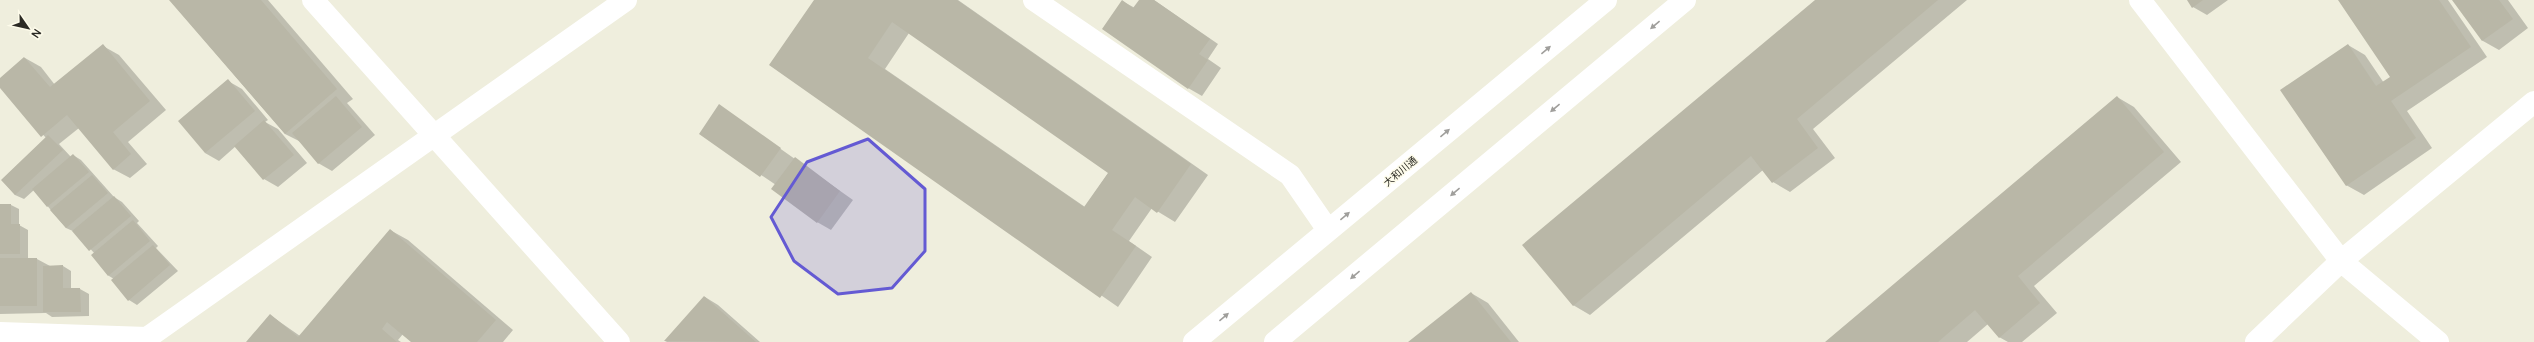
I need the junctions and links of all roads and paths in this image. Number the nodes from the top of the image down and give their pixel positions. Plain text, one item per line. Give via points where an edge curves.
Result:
1 (313, 0) edge
2 (626, 0) edge
3 (1034, 0) edge
4 (1606, 0) edge
5 (1685, 0) edge
6 (2140, 0) edge
7 (2534, 102) edge
8 (435, 136) junction
9 (1328, 230) junction
10 (2341, 261) junction
11 (0, 333) edge
12 (146, 340) edge
13 (619, 342) edge
14 (1194, 342) edge
15 (1275, 342) edge
16 (2256, 342) edge
17 (2438, 342) edge

1 - 8 street
2 - 8 street
3 - 9 street via 1290,175
9 -> 4 street, 大和川通
5 -> 15 street
6 - 10 street
7 - 10 street
8 - 12 street
8 - 13 street
14 -> 9 street, 大和川通
10 - 16 street
10 - 17 street
11 - 12 street

